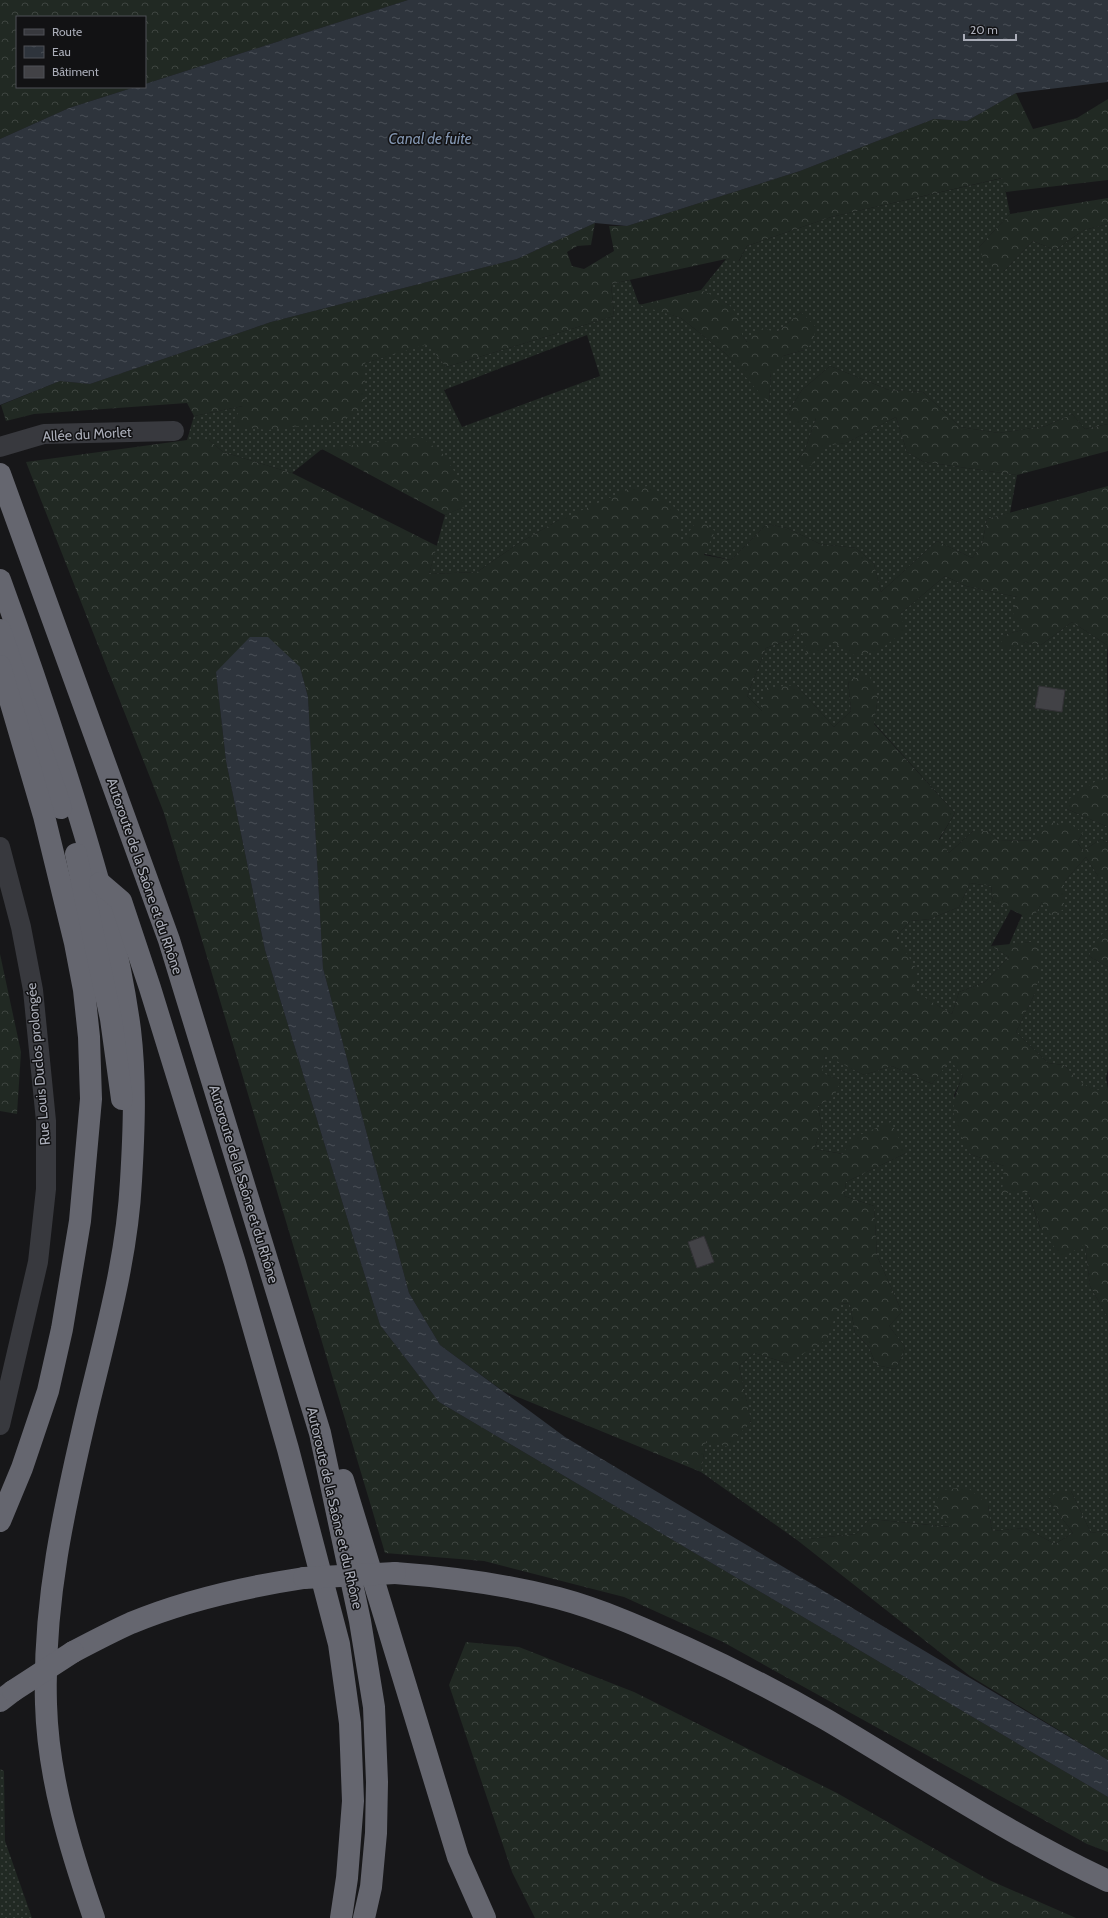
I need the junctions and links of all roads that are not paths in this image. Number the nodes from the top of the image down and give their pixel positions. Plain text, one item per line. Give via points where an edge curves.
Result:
1 (174, 431) dead end
2 (0, 447) edge
3 (0, 474) edge
4 (0, 580) edge
5 (0, 630) edge
6 (0, 666) edge
7 (0, 847) edge
8 (100, 883) junction
9 (134, 1119) junction
10 (0, 1425) edge
11 (320, 1433) junction
12 (0, 1521) edge
13 (6, 1696) edge
14 (1108, 1880) edge
15 (94, 1918) edge
16 (341, 1918) edge
17 (364, 1918) edge
18 (485, 1918) edge

1 - 2 street, Allée du Morlet via 44,434
3 - 11 highway, Autoroute de la Saône et du Rhône via 169,940
4 - 8 highway via 37,681
5 - 9 highway via 80,863 111,1020 121,1096
6 - 12 highway via 44,816 75,943 84,990 91,1099 80,1221 62,1329 48,1391 22,1468
7 - 10 street, Rue Louis Duclos prolongée via 21,927 33,990 46,1136 46,1189 38,1262
8 - 9 highway via 120,967 130,1032
8 - 16 highway via 121,901 150,988 235,1263 290,1456 339,1644 350,1723 354,1801 348,1878
9 - 15 highway via 131,1186 123,1250 62,1519 51,1594 47,1647 46,1706 53,1765 63,1819
11 - 17 highway, Autoroute de la Saône et du Rhône via 360,1621 374,1707 376,1833 371,1887
11 - 18 highway via 341,1474 458,1857
13 - 14 highway, bridge via 74,1652 131,1624 192,1601 260,1584 304,1578 395,1573 447,1576 498,1584 559,1598 643,1628 735,1670 826,1719 1008,1828

